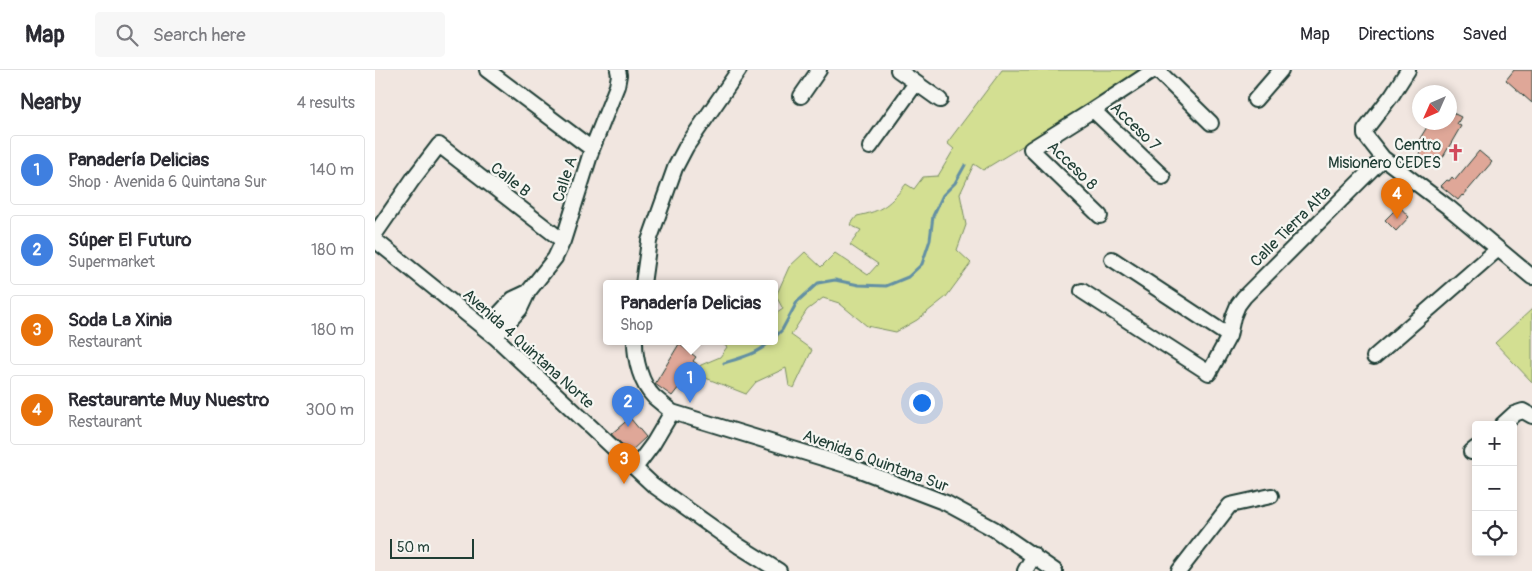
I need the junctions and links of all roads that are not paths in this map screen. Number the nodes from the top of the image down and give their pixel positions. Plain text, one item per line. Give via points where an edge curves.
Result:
1 (487, 70) edge
2 (617, 70) edge
3 (739, 70) edge
4 (819, 70) edge
5 (898, 70) edge
6 (1156, 70) edge
7 (1281, 70) edge
8 (1408, 70) edge
9 (916, 83) junction
10 (801, 96) dead end
11 (940, 100) dead end
12 (1255, 100) dead end
13 (1093, 110) junction
14 (1211, 123) dead end
15 (870, 147) dead end
16 (592, 148) junction
17 (1383, 158) junction
18 (1163, 177) dead end
19 (1100, 216) dead end
20 (375, 234) edge
21 (375, 240) edge
22 (563, 241) junction
23 (1498, 248) junction
24 (1113, 259) dead end
25 (1532, 277) edge
26 (644, 280) edge
27 (1082, 290) dead end
28 (490, 333) junction
29 (1229, 336) junction
30 (635, 345) edge
31 (1374, 357) dead end
32 (672, 412) junction
33 (1532, 416) edge
34 (1506, 421) edge
35 (635, 468) junction
36 (1271, 496) dead end
37 (1034, 555) junction
38 (779, 571) edge
39 (1025, 571) edge
40 (1055, 571) edge
41 (1179, 571) edge

1 - 16 street
2 - 16 street, Calle A via 617,86
3 - 26 street via 685,147 675,168 649,241
4 - 10 street
5 - 9 street
6 - 13 street, Acceso 7
6 - 14 street
7 - 12 street
8 - 17 street via 1365,130 1365,136
9 - 11 street
9 - 15 street
13 - 18 street, Acceso 7
13 - 19 street, Acceso 8 via 1031,149
16 - 22 street, Calle A
17 - 23 street
17 - 29 street, Calle Tierra Alta via 1244,297 1233,317
20 - 22 street, Calle B via 439,145
21 - 28 street, Avenida 4 Quintana Norte
22 - 28 street, Calle A via 520,309
23 - 25 street
23 - 31 street
24 - 29 street
27 - 29 street, Calle Tierra Alta via 1209,373
28 - 35 street, Avenida 4 Quintana Norte
30 - 32 street via 641,375 652,395
32 - 35 street
32 - 37 street, Avenida 6 Quintana Sur via 903,485 978,519
33 - 34 street via 1523,411
35 - 38 street, Avenida 4 Quintana Norte via 739,546
36 - 41 street via 1230,504
37 - 39 street
37 - 40 street, Avenida 6 Quintana Sur

